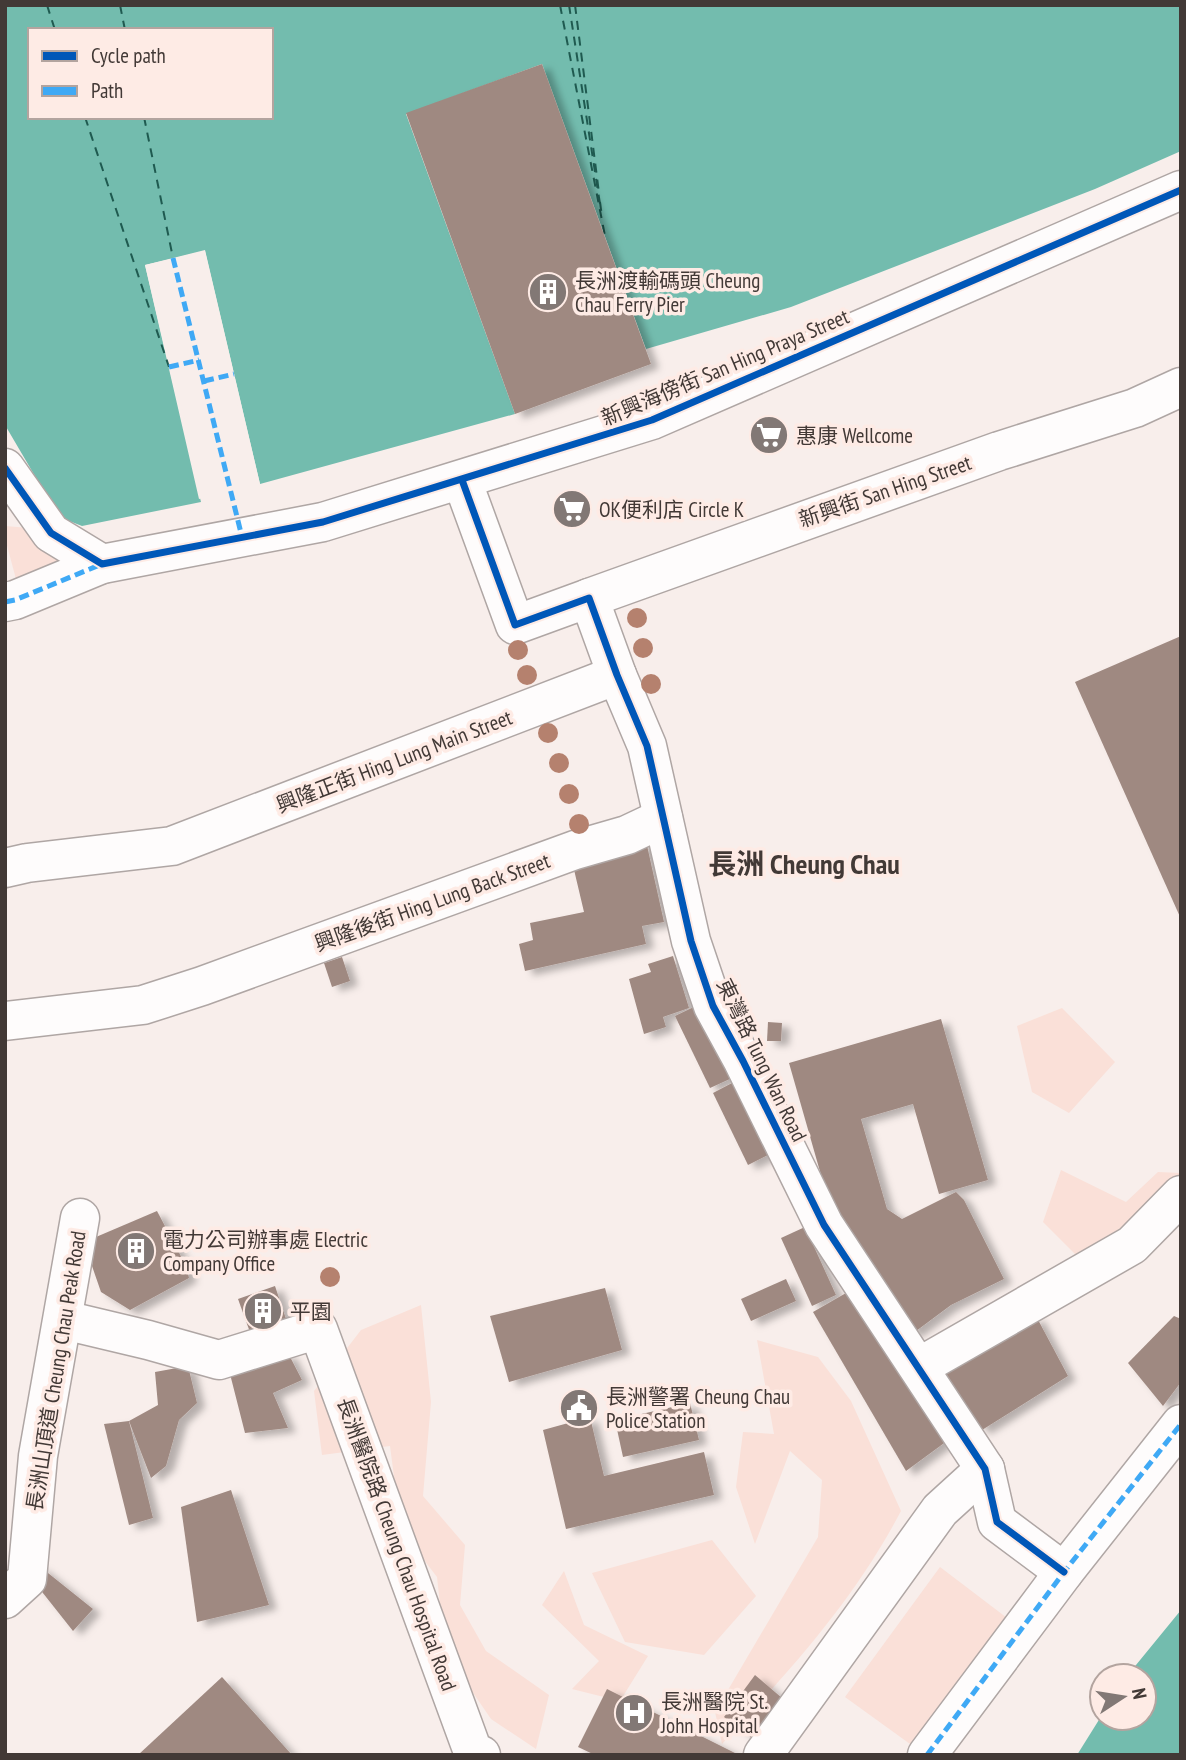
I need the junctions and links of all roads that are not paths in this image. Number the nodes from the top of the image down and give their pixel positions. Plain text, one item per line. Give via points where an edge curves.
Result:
1 (1181, 190) edge
2 (1181, 387) edge
3 (5, 468) edge
4 (462, 480) junction
5 (102, 564) junction
6 (589, 598) junction
7 (5, 601) edge
8 (617, 675) junction
9 (663, 818) junction
10 (5, 868) edge
11 (5, 1021) edge
12 (1181, 1195) edge
13 (80, 1218) dead end
14 (64, 1321) junction
15 (919, 1367) junction
16 (1181, 1424) edge
17 (985, 1469) junction
18 (1064, 1572) junction
19 (5, 1599) edge
20 (481, 1755) edge
21 (762, 1755) edge
22 (927, 1755) edge

1 - 4 street, 新興海傍街 San Hing Praya Street via 652,420
2 - 6 street, 新興街 San Hing Street via 1135,408 961,464
3 - 5 street via 51,533
4 - 5 street, 新興海傍街 San Hing Praya Street via 323,522
4 - 6 street via 515,625
5 - 7 street, 新興海傍街 San Hing Praya Street
6 - 8 street, 東灣路 Tung Wan Road
8 - 9 street, 東灣路 Tung Wan Road via 647,746
8 - 10 street, 興隆正街 Hing Lung Main Street via 172,846
9 - 11 street, 興隆後街 Hing Lung Back Street via 627,835 143,1005
9 - 15 street, 東灣路 Tung Wan Road via 691,940 713,1006 824,1225
12 - 15 street via 1132,1245
13 - 14 street, 長洲山頂道 Cheung Chau Peak Road
14 - 19 street, 長洲山頂道 Cheung Chau Peak Road via 38,1456 27,1579
14 - 20 street, 長洲醫院路 Cheung Chau Hospital Road via 219,1360 318,1329 473,1752
15 - 17 street, 東灣路 Tung Wan Road
16 - 18 street
17 - 18 street, 東灣路 Tung Wan Road via 997,1521
17 - 21 street via 940,1510
18 - 22 street

